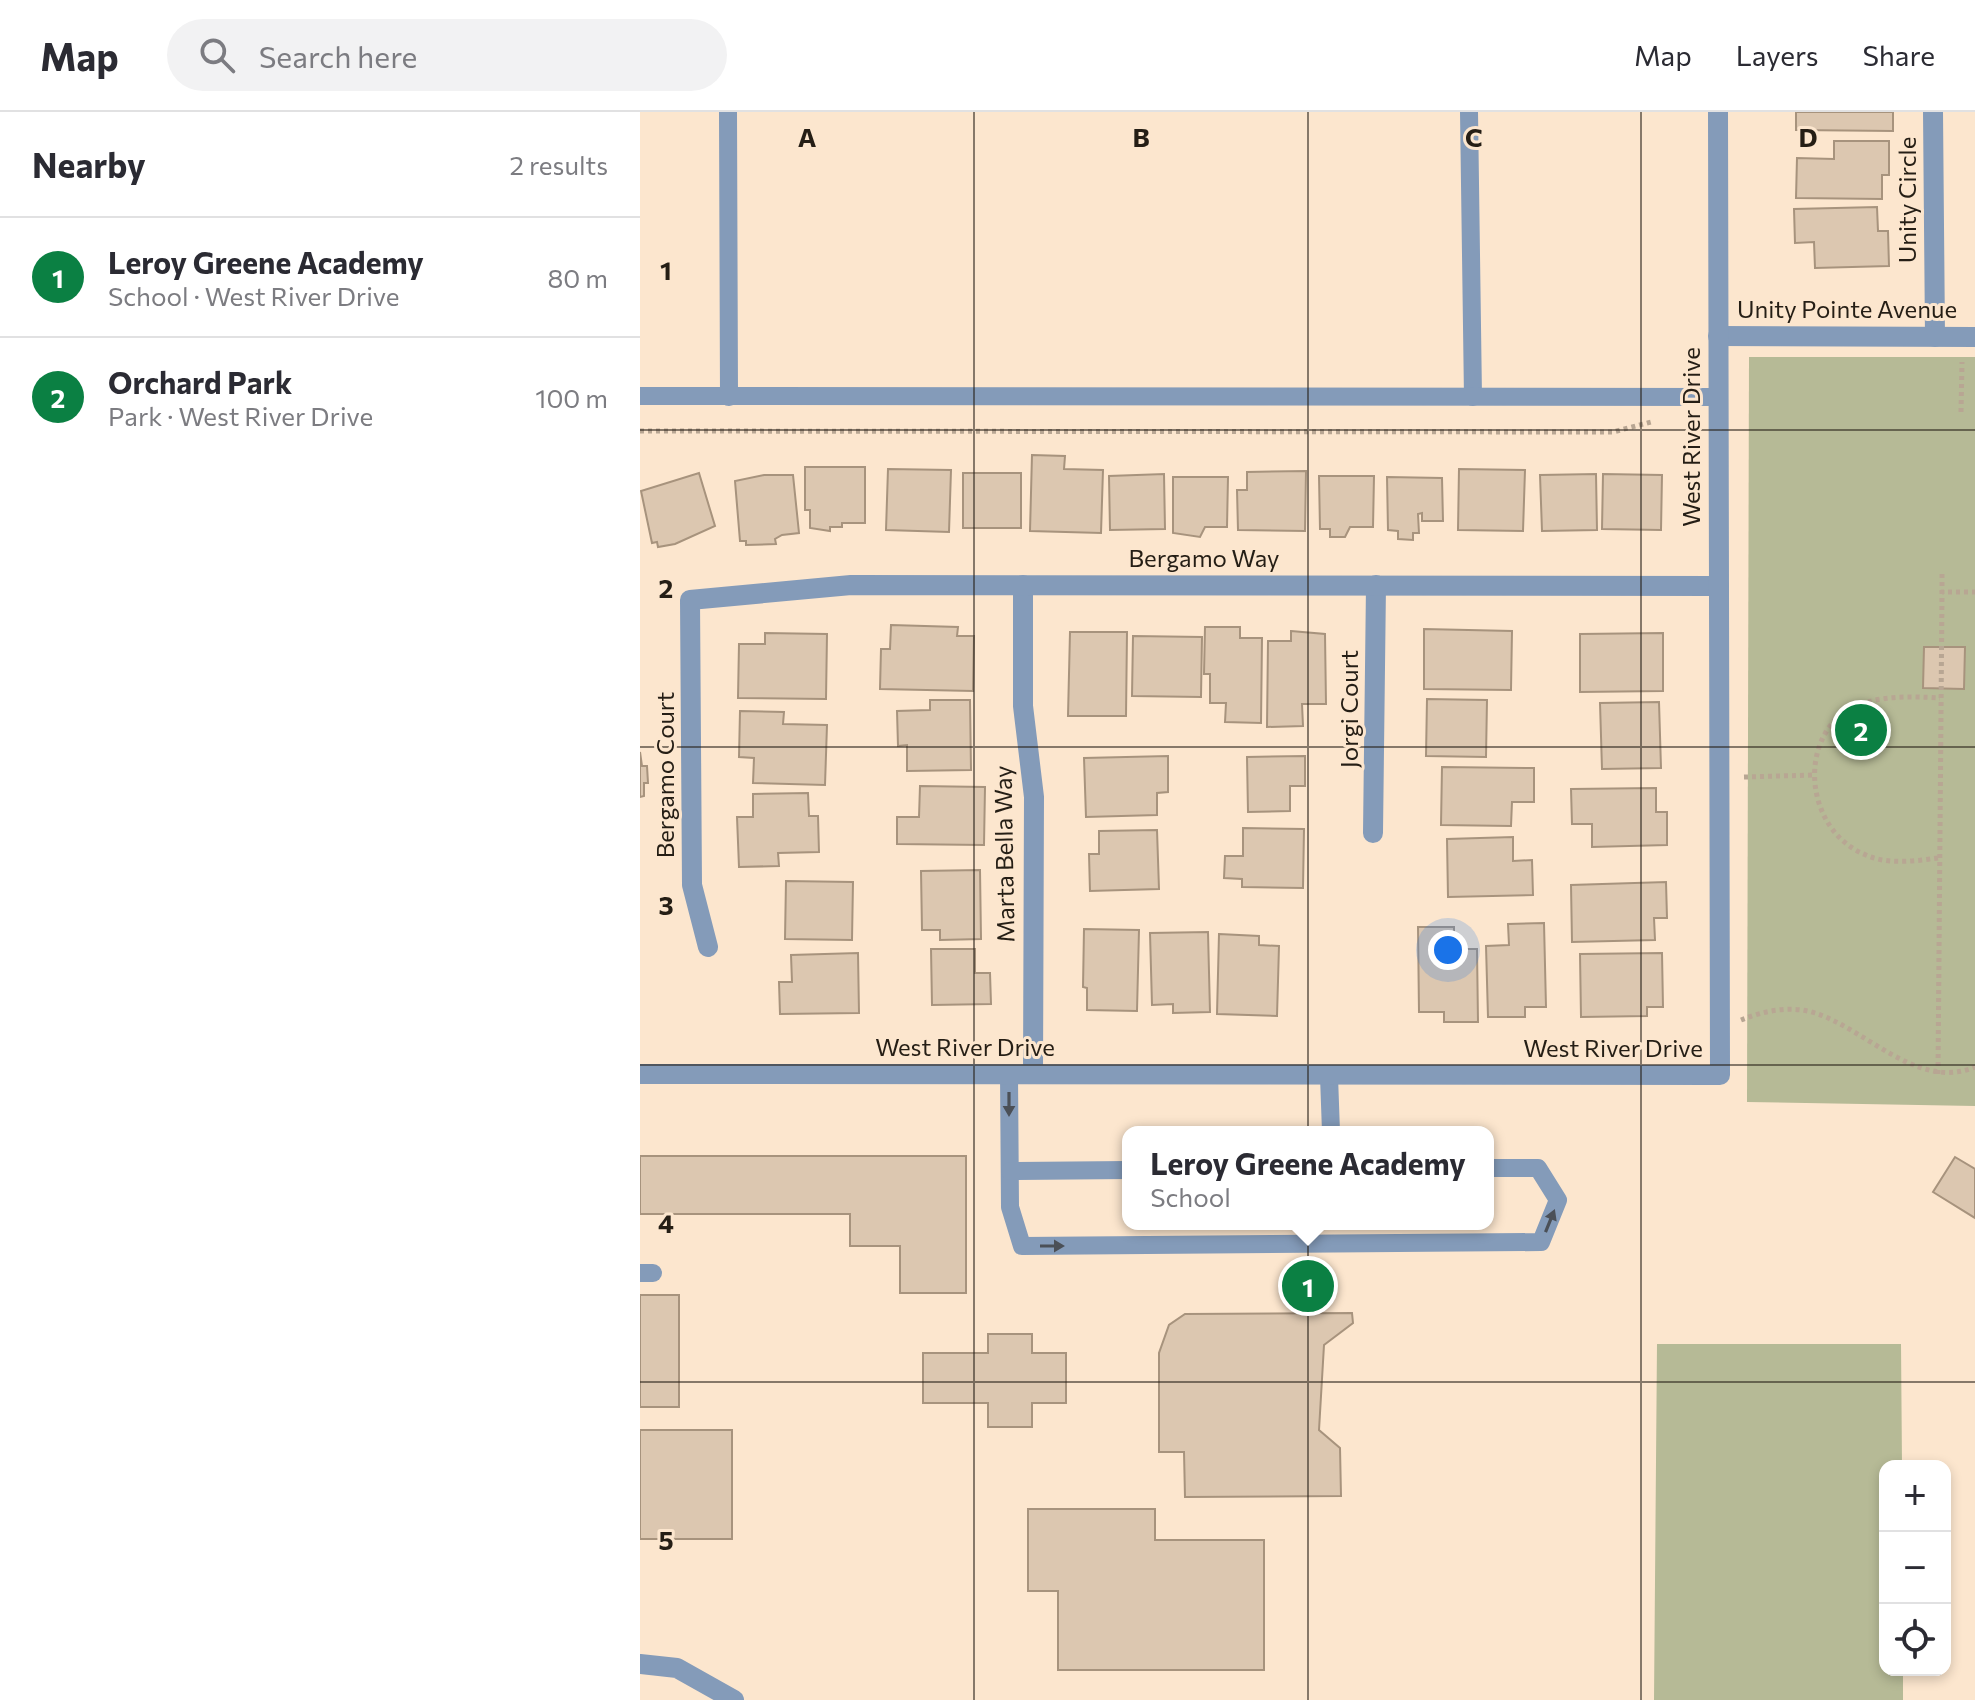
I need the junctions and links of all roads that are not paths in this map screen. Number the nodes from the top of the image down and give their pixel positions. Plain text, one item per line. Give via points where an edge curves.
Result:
1 (728, 112) edge
2 (1469, 112) edge
3 (1718, 112) edge
4 (1933, 112) edge
5 (1718, 336) junction
6 (1935, 337) junction
7 (1969, 337) edge
8 (640, 396) edge
9 (729, 397) junction
10 (1473, 397) junction
11 (1718, 397) junction
12 (1023, 585) junction
13 (1376, 585) junction
14 (1719, 586) junction
15 (690, 600) joint
16 (1373, 833) dead end
17 (708, 947) dead end
18 (640, 1074) edge
19 (1009, 1074) junction
20 (1033, 1074) junction
21 (1329, 1076) junction
22 (1331, 1126) edge
23 (1494, 1168) edge
24 (1122, 1170) edge
25 (1010, 1171) junction
26 (640, 1664) edge
27 (724, 1698) edge

1 - 9 lane
2 - 10 lane
3 - 5 street, West River Drive
4 - 6 street, Unity Circle
5 - 6 street, Unity Pointe Avenue
5 - 11 street, West River Drive
6 - 7 street, Unity Pointe Avenue
8 - 9 lane
9 - 10 lane
10 - 11 lane
11 - 14 street, West River Drive
12 - 13 street, Bergamo Way
12 - 15 street, Bergamo Way via 851,585
12 - 20 street, Marta Bella Way via 1023,706 1034,797
13 - 14 street, Bergamo Way
13 - 16 street, Jorgi Court
14 - 21 street, West River Drive via 1720,1075
15 - 17 street, Bergamo Court via 692,885
18 - 19 street, West River Drive
19 - 20 street, West River Drive
19 -> 25 lane
20 - 21 street, West River Drive
21 - 22 lane
25 -> 23 lane via 1010,1207 1022,1246 1541,1242 1558,1200 1538,1168
24 - 25 lane
26 - 27 street via 677,1668

